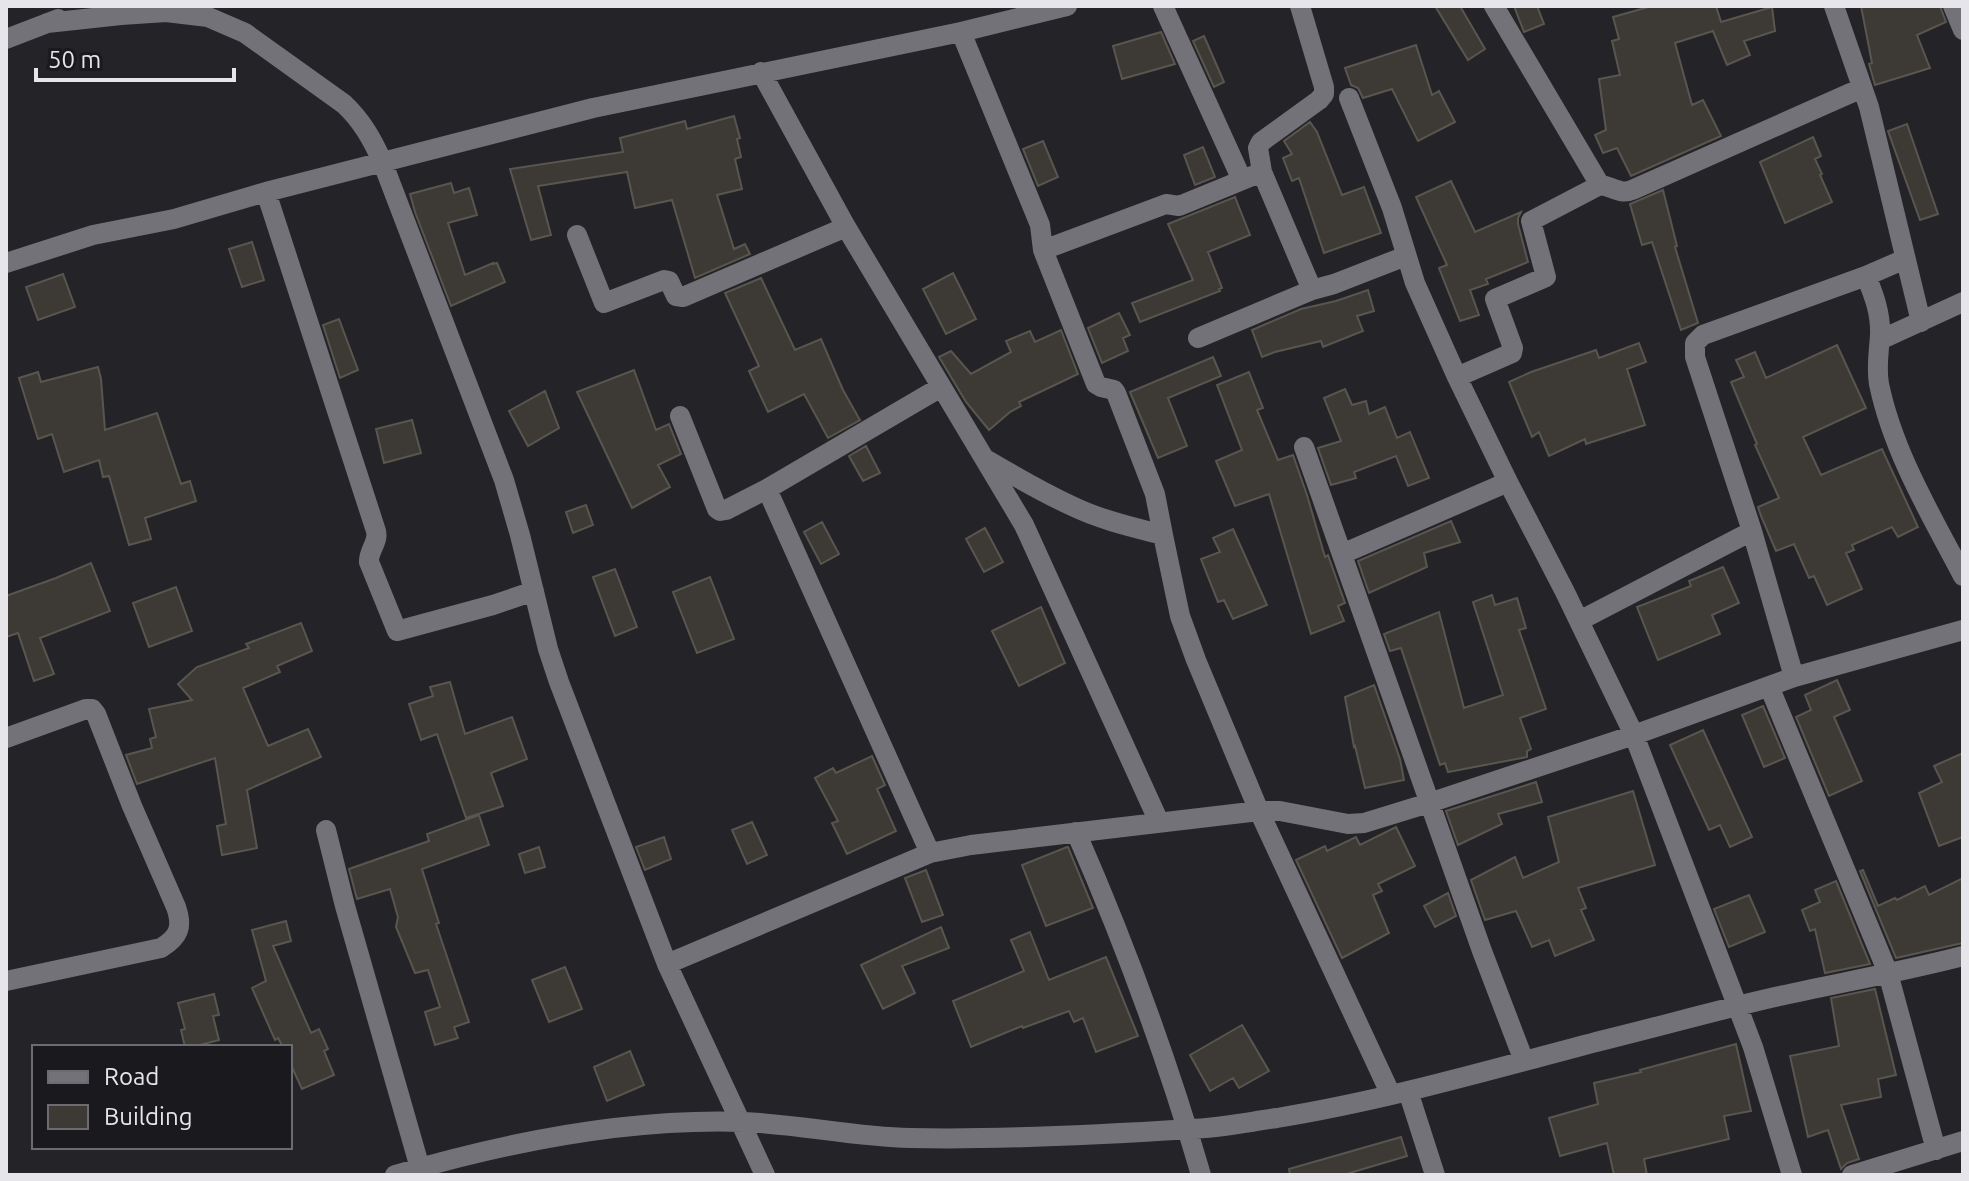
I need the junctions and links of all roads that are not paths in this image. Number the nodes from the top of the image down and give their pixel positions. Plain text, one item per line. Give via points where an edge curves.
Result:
1 (90, 6) edge
2 (1067, 6) edge
3 (1163, 6) edge
4 (1300, 6) edge
5 (1494, 6) edge
6 (1834, 6) edge
7 (1953, 6) edge
8 (47, 23) junction
9 (1963, 30) edge
10 (961, 32) junction
11 (6, 39) edge
12 (761, 72) junction
13 (1862, 88) junction
14 (1349, 98) dead end
15 (382, 161) junction
16 (1262, 172) junction
17 (1242, 180) junction
18 (1600, 185) junction
19 (266, 192) junction
20 (846, 227) junction
21 (577, 235) dead end
22 (1043, 250) junction
23 (1406, 256) junction
24 (1905, 259) junction
25 (6, 263) edge
26 (1866, 276) junction
27 (1312, 290) junction
28 (1963, 302) edge
29 (1921, 322) junction
30 (1198, 338) dead end
31 (1880, 340) junction
32 (1457, 377) junction
33 (941, 387) junction
34 (680, 416) dead end
35 (1304, 447) dead end
36 (983, 457) junction
37 (1508, 482) junction
38 (767, 489) junction
39 (1752, 531) junction
40 (1163, 535) junction
41 (1342, 554) junction
42 (1963, 576) edge
43 (534, 591) junction
44 (1579, 621) junction
45 (1963, 630) edge
46 (1794, 677) junction
47 (1769, 686) junction
48 (1634, 735) junction
49 (6, 738) edge
50 (1429, 803) junction
51 (1259, 811) junction
52 (1159, 822) junction
53 (326, 830) dead end
54 (1076, 832) junction
55 (930, 853) junction
56 (1963, 956) edge
57 (667, 964) junction
58 (1888, 973) junction
59 (6, 981) edge
60 (1738, 1006) junction
61 (1524, 1061) junction
62 (1400, 1093) junction
63 (739, 1122) junction
64 (1188, 1129) junction
65 (1963, 1141) edge
66 (1936, 1150) junction
67 (420, 1172) edge
68 (395, 1175) edge
69 (765, 1175) edge
70 (1201, 1175) edge
71 (1435, 1175) edge
72 (1792, 1175) edge
73 (1852, 1175) edge

1 - 8 street
2 - 10 street
3 - 17 street
4 - 16 street via 1324,94 1261,142
5 - 18 street
6 - 13 street
7 - 9 street
8 - 11 street
8 - 15 street via 166,12 208,17 245,33 344,104 366,128
10 - 12 street
10 - 22 street via 1040,225
12 - 15 street
12 - 20 street
13 - 18 street via 1628,192
13 - 24 street
14 - 23 street
15 - 19 street
15 - 43 street via 489,437
16 - 17 street
16 - 27 street
17 - 22 street
18 - 32 street via 1531,221 1546,277 1495,299 1512,353
19 - 25 street via 174,219 93,235
19 - 43 street via 376,531 369,562 397,631
20 - 21 street via 683,297 664,280 604,303
20 - 33 street
22 - 40 street via 1097,386 1116,393 1155,494
23 - 27 street
23 - 32 street
24 - 26 street
24 - 29 street
26 - 31 street via 1875,296
26 - 39 street via 1703,335 1695,343 1695,357
27 - 30 street
28 - 29 street
29 - 31 street
31 - 42 street via 1876,366 1886,410 1905,463
32 - 37 street
33 - 36 street
33 - 38 street
34 - 38 street via 717,509 726,510
35 - 41 street
36 - 40 street via 1075,508
36 - 52 street via 1036,549
37 - 41 street
37 - 44 street
38 - 55 street
39 - 44 street
39 - 46 street
40 - 51 street via 1184,626
41 - 50 street
43 - 57 street via 559,682
44 - 48 street
45 - 46 street
46 - 47 street
47 - 48 street
47 - 58 street
48 - 50 street
48 - 60 street
49 - 59 street via 92,709 176,907 180,928 161,948
50 - 51 street via 1364,823
50 - 61 street
51 - 52 street
51 - 62 street
52 - 54 street
53 - 67 street
54 - 55 street
54 - 64 street via 1149,1011
55 - 57 street
56 - 58 street
57 - 63 street
58 - 60 street
58 - 66 street
60 - 61 street
60 - 72 street
61 - 62 street
62 - 64 street via 1290,1116
62 - 71 street
63 - 64 street via 908,1138
63 - 67 street via 544,1139 475,1153
63 - 69 street
64 - 70 street
65 - 66 street
66 - 73 street
67 - 68 street

